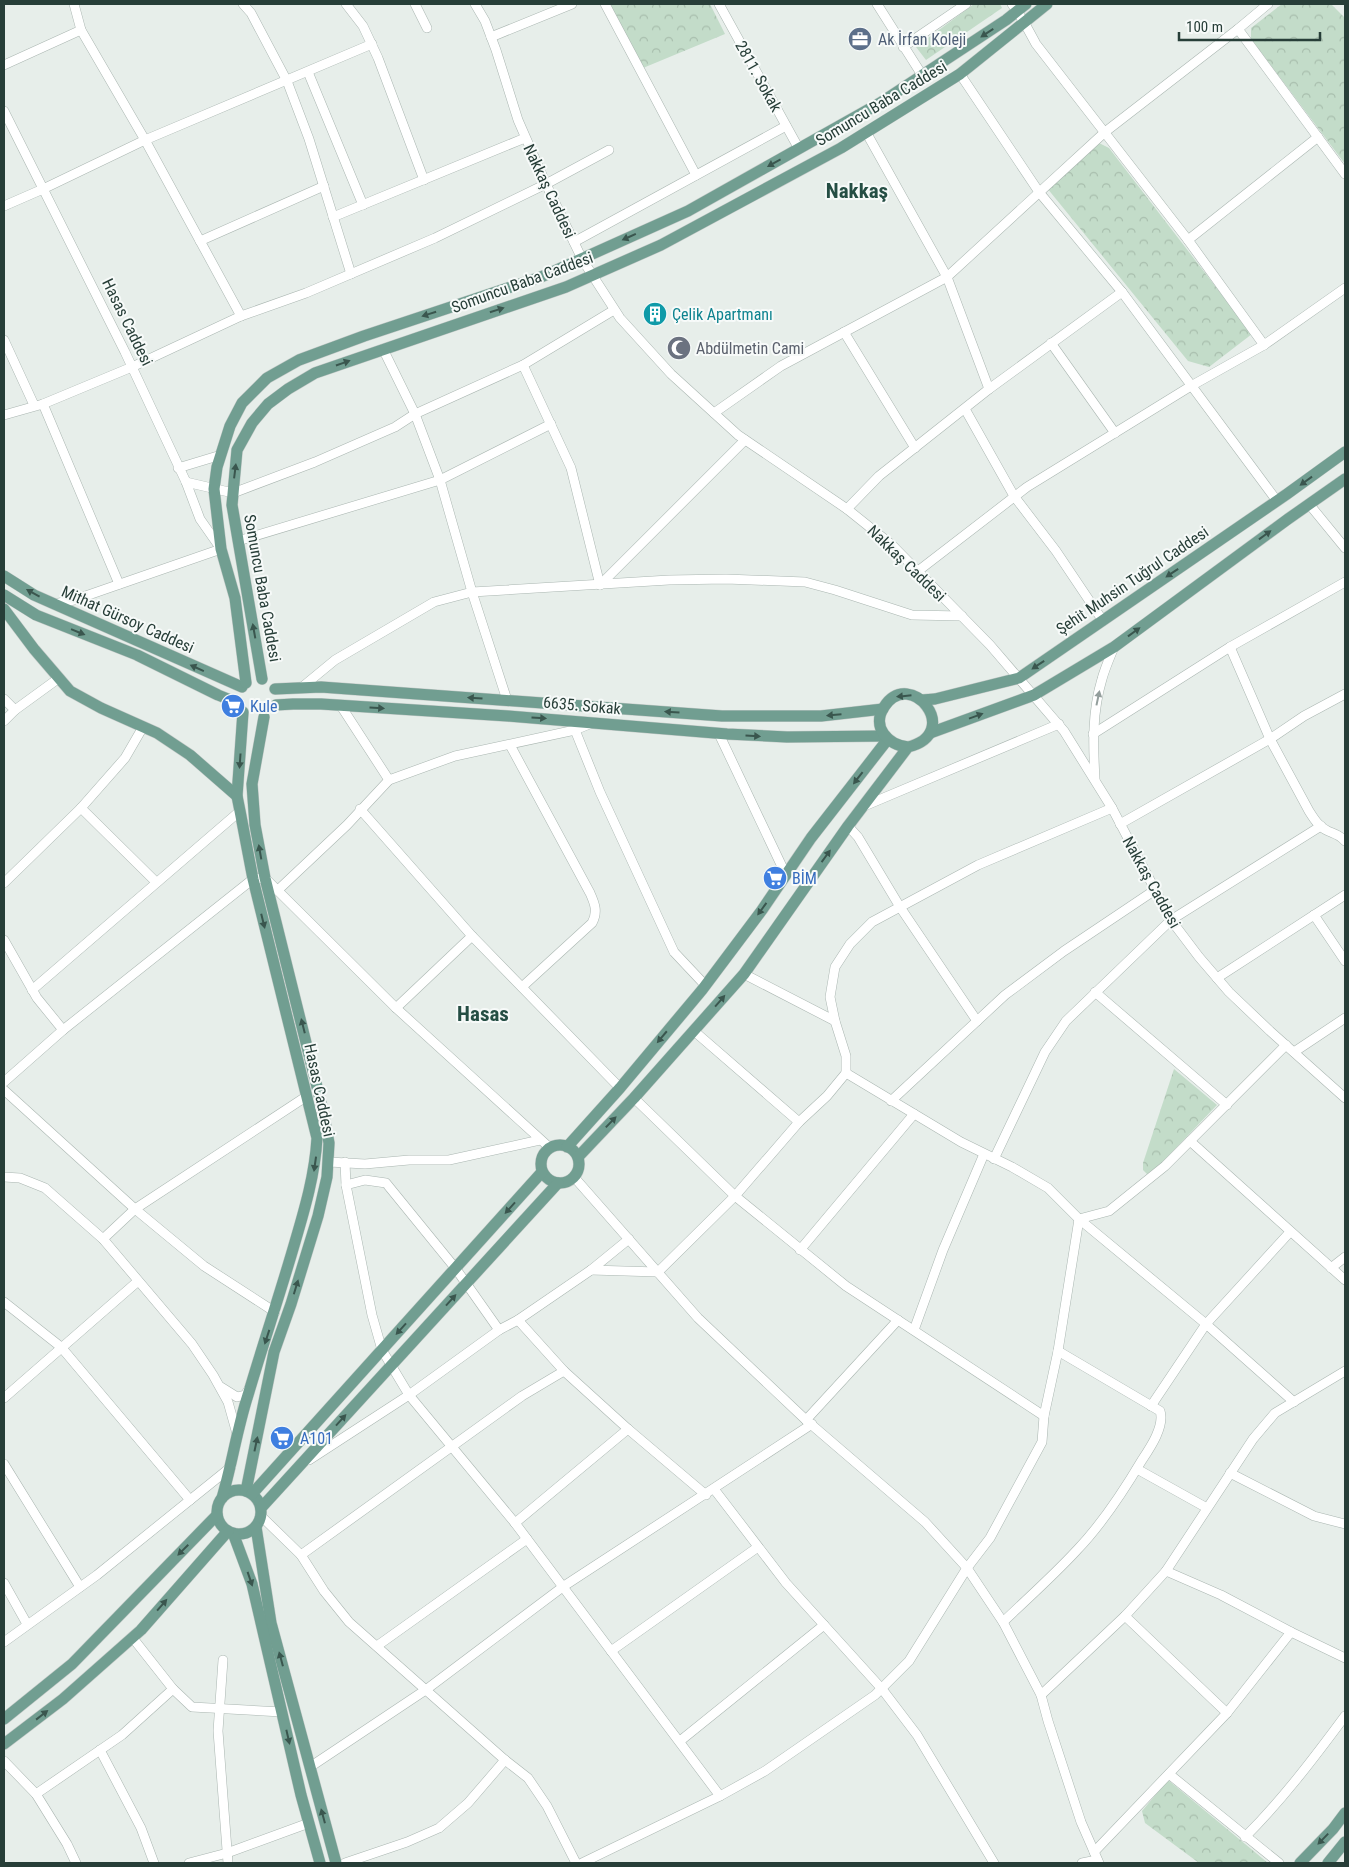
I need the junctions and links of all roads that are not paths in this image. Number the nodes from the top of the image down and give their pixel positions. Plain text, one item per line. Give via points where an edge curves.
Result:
1 (74, 4) edge
2 (243, 4) edge
3 (415, 4) edge
4 (475, 4) edge
5 (572, 4) edge
6 (605, 4) edge
7 (719, 4) edge
8 (877, 4) edge
9 (966, 4) edge
10 (1026, 4) edge
11 (1048, 4) edge
12 (1268, 4) edge
13 (351, 5) edge
14 (557, 6) edge
15 (1014, 8) edge
16 (1024, 22) junction
17 (427, 28) dead end
18 (1238, 29) junction
19 (81, 30) junction
20 (491, 37) junction
21 (372, 44) junction
22 (904, 47) junction
23 (4, 65) edge
24 (308, 72) junction
25 (960, 74) junction
26 (922, 75) junction
27 (286, 81) junction
28 (4, 110) edge
29 (786, 126) junction
30 (866, 132) junction
31 (1105, 132) junction
32 (1318, 137) junction
33 (526, 138) junction
34 (145, 140) junction
35 (799, 149) junction
36 (609, 150) dead end
37 (1345, 174) edge
38 (696, 175) junction
39 (424, 180) junction
40 (546, 184) junction
41 (324, 186) junction
42 (43, 189) junction
43 (1039, 192) junction
44 (363, 205) junction
45 (4, 206) edge
46 (333, 218) junction
47 (1188, 240) junction
48 (200, 241) junction
49 (574, 242) junction
50 (582, 259) junction
51 (351, 274) junction
52 (592, 275) junction
53 (947, 277) junction
54 (1345, 288) edge
55 (1122, 292) junction
56 (614, 310) junction
57 (240, 316) junction
58 (844, 332) junction
59 (4, 340) edge
60 (1051, 343) junction
61 (1264, 344) junction
62 (383, 349) junction
63 (523, 365) junction
64 (132, 367) junction
65 (1191, 386) junction
66 (989, 389) junction
67 (39, 404) junction
68 (965, 409) junction
69 (714, 412) junction
70 (415, 414) junction
71 (4, 416) edge
72 (550, 424) junction
73 (1115, 433) junction
74 (745, 440) junction
75 (915, 448) junction
76 (1345, 452) edge
77 (221, 455) junction
78 (178, 468) junction
79 (1345, 479) edge
80 (440, 480) junction
81 (186, 482) junction
82 (214, 489) junction
83 (233, 493) junction
84 (1014, 496) junction
85 (1277, 501) junction
86 (1309, 504) junction
87 (847, 509) junction
88 (238, 541) junction
89 (1345, 548) edge
90 (221, 549) junction
91 (918, 571) junction
92 (4, 576) edge
93 (1345, 582) edge
94 (119, 584) junction
95 (600, 584) junction
96 (472, 592) junction
97 (4, 595) edge
98 (54, 604) junction
99 (4, 609) edge
100 (962, 616) junction
101 (1103, 621) junction
102 (1114, 646) junction
103 (1230, 647) junction
104 (59, 678) junction
105 (1019, 678) junction
106 (262, 679) junction
107 (244, 685) junction
108 (301, 688) junction
109 (275, 689) junction
110 (1345, 694) edge
111 (1034, 695) junction
112 (4, 699) edge
113 (507, 700) junction
114 (922, 700) junction
115 (276, 706) junction
116 (341, 706) junction
117 (241, 707) junction
118 (15, 710) junction
119 (882, 710) junction
120 (264, 717) junction
121 (4, 721) edge
122 (595, 722) junction
123 (1058, 724) junction
124 (143, 726) junction
125 (576, 730) junction
126 (930, 732) junction
127 (719, 734) junction
128 (1093, 734) junction
129 (886, 737) junction
130 (1270, 740) junction
131 (510, 745) junction
132 (908, 747) junction
133 (389, 780) junction
134 (1095, 782) junction
135 (237, 796) junction
136 (81, 808) junction
137 (862, 808) junction
138 (1112, 808) junction
139 (360, 809) junction
140 (240, 811) junction
141 (1120, 824) junction
142 (848, 826) junction
143 (1321, 826) junction
144 (1345, 841) edge
145 (786, 875) junction
146 (265, 878) junction
147 (252, 879) junction
148 (156, 882) junction
149 (4, 883) edge
150 (278, 890) junction
151 (1155, 890) junction
152 (1345, 896) edge
153 (900, 907) junction
154 (1314, 915) junction
155 (1171, 920) junction
156 (472, 936) junction
157 (4, 940) edge
158 (1345, 961) edge
159 (744, 974) junction
160 (1217, 978) junction
161 (705, 985) junction
162 (522, 987) junction
163 (32, 990) junction
164 (1095, 992) junction
165 (396, 1008) junction
166 (1345, 1018) edge
167 (835, 1021) junction
168 (977, 1022) junction
169 (63, 1030) junction
170 (694, 1031) junction
171 (1286, 1045) junction
172 (1294, 1052) junction
173 (846, 1073) junction
174 (4, 1082) edge
175 (620, 1088) junction
176 (4, 1090) edge
177 (307, 1096) junction
178 (634, 1098) junction
179 (1345, 1098) edge
180 (891, 1101) junction
181 (1227, 1105) junction
182 (914, 1114) junction
183 (799, 1122) junction
184 (540, 1140) junction
185 (1190, 1141) junction
186 (567, 1147) junction
187 (550, 1148) junction
188 (984, 1154) junction
189 (578, 1157) junction
190 (994, 1159) junction
191 (329, 1162) junction
192 (345, 1162) junction
193 (542, 1172) junction
194 (4, 1177) edge
195 (574, 1177) junction
196 (558, 1183) junction
197 (346, 1185) junction
198 (735, 1196) junction
199 (135, 1209) junction
200 (1079, 1219) junction
201 (1290, 1232) junction
202 (102, 1239) junction
203 (628, 1239) junction
204 (800, 1250) junction
205 (1345, 1257) edge
206 (1331, 1268) junction
207 (456, 1269) junction
208 (591, 1270) junction
209 (658, 1272) junction
210 (1345, 1280) edge
211 (137, 1282) junction
212 (466, 1284) junction
213 (4, 1302) edge
214 (275, 1312) junction
215 (518, 1320) junction
216 (898, 1320) junction
217 (1206, 1324) junction
218 (499, 1330) junction
219 (914, 1330) junction
220 (61, 1347) junction
221 (382, 1350) junction
222 (1058, 1350) junction
223 (390, 1366) junction
224 (564, 1371) junction
225 (1345, 1371) edge
226 (217, 1383) junction
227 (250, 1388) junction
228 (409, 1395) junction
229 (4, 1398) edge
230 (1294, 1402) junction
231 (1150, 1406) junction
232 (1044, 1416) junction
233 (809, 1422) junction
234 (628, 1430) junction
235 (238, 1436) junction
236 (452, 1446) junction
237 (4, 1464) edge
238 (299, 1466) junction
239 (231, 1467) junction
240 (1137, 1469) junction
241 (1230, 1474) junction
242 (710, 1492) junction
243 (249, 1493) junction
244 (222, 1498) junction
245 (190, 1500) junction
246 (1207, 1508) junction
247 (218, 1515) junction
248 (259, 1517) junction
249 (515, 1523) junction
250 (1345, 1524) edge
251 (231, 1532) junction
252 (527, 1539) junction
253 (758, 1546) junction
254 (301, 1555) junction
255 (967, 1568) junction
256 (1166, 1571) junction
257 (4, 1583) edge
258 (564, 1586) junction
259 (80, 1587) junction
260 (1125, 1616) junction
261 (1003, 1622) junction
262 (26, 1624) junction
263 (824, 1625) junction
264 (1291, 1632) junction
265 (132, 1637) junction
266 (4, 1642) edge
267 (377, 1646) junction
268 (611, 1651) junction
269 (1345, 1658) edge
270 (223, 1660) dead end
271 (882, 1688) junction
272 (173, 1689) junction
273 (427, 1689) junction
274 (1041, 1695) junction
275 (220, 1709) junction
276 (282, 1712) junction
277 (1227, 1713) junction
278 (1345, 1716) edge
279 (4, 1719) edge
280 (680, 1741) junction
281 (4, 1744) edge
282 (100, 1750) junction
283 (4, 1760) edge
284 (505, 1760) junction
285 (310, 1767) junction
286 (1169, 1774) junction
287 (36, 1794) junction
288 (720, 1796) junction
289 (1345, 1813) edge
290 (309, 1823) junction
291 (1245, 1837) junction
292 (1345, 1842) edge
293 (227, 1853) junction
294 (1097, 1858) edge
295 (76, 1863) edge
296 (154, 1863) edge
297 (189, 1863) edge
298 (228, 1863) edge
299 (320, 1863) edge
300 (336, 1863) edge
301 (345, 1863) edge
302 (576, 1863) edge
303 (582, 1863) edge
304 (994, 1863) edge
305 (1082, 1863) edge
306 (1278, 1863) edge
307 (1300, 1863) edge
308 (1328, 1863) edge

1 - 19 street
2 - 27 street
3 - 17 street
4 - 20 street, Nakkaş Caddesi
5 - 14 street
6 - 38 street
7 - 29 street, 2811. Sokak
8 - 22 street
9 - 22 street
10 - 15 main road, Somuncu Baba Caddesi
11 - 16 main road, Somuncu Baba Caddesi
12 - 18 street
13 - 21 street
14 - 20 street
15 - 16 street
15 -> 26 main road, Somuncu Baba Caddesi via 1006,20
16 - 25 main road, Somuncu Baba Caddesi
16 - 31 street via 1036,44
18 - 31 street
18 - 32 street
19 - 23 street
19 - 34 street
20 - 33 street, Nakkaş Caddesi
21 - 24 street
21 - 39 street
22 - 26 street
24 - 27 street
24 - 44 street
25 - 30 main road, Somuncu Baba Caddesi
25 - 43 street
26 - 35 main road, Somuncu Baba Caddesi
27 - 34 street
27 - 41 street
28 - 42 street, Hasas Caddesi
29 - 35 street, 2811. Sokak
29 - 38 street
30 - 52 main road, Somuncu Baba Caddesi via 661,245
30 - 53 street
31 - 43 street
31 - 47 street
32 - 37 street
32 - 47 street
33 - 39 street
33 - 40 street, Nakkaş Caddesi
34 - 42 street
34 - 48 street
35 -> 50 main road, Somuncu Baba Caddesi via 688,211
36 - 40 street
38 - 49 street
39 - 44 street
40 - 49 street, Nakkaş Caddesi
40 - 51 street via 435,238
41 - 46 street
41 - 48 street
42 - 45 street
42 - 64 street, Hasas Caddesi
43 - 53 street
43 - 55 street
44 - 46 street
46 - 51 street
47 - 61 street
48 - 57 street
49 - 50 street, Nakkaş Caddesi
50 - 52 street, Nakkaş Caddesi
50 -> 77 main road, Somuncu Baba Caddesi via 541,277 299,360 268,378 242,404 230,426
51 - 57 street
52 - 56 street, Nakkaş Caddesi
62 -> 52 main road, Somuncu Baba Caddesi via 566,287
53 - 58 street
53 - 66 street
54 - 61 street
55 - 60 street
55 - 65 street
56 - 63 street
56 - 69 street, Nakkaş Caddesi via 671,374
57 - 64 street
58 - 69 street via 781,366
58 - 75 street
59 - 67 street
60 - 66 street
60 - 73 street
61 - 65 street
62 - 70 street
83 -> 62 main road, Somuncu Baba Caddesi via 237,450 252,423 268,404 315,373
63 - 70 street
63 - 72 street
64 - 67 street
64 - 78 street, Hasas Caddesi
65 - 73 street
65 - 85 street
66 - 68 street
67 - 71 street
67 - 94 street
68 - 75 street
68 - 84 street
69 - 74 street, Nakkaş Caddesi
70 - 80 street
70 - 83 street via 395,427 315,462
72 - 80 street
72 - 95 street via 571,468
73 - 84 street
74 - 87 street, Nakkaş Caddesi
74 - 95 street
75 - 87 street via 879,476
76 -> 85 main road, Şehit Muhsin Tuğrul Caddesi
77 - 78 street
77 - 82 main road, Somuncu Baba Caddesi
78 - 81 street, Hasas Caddesi
79 - 86 main road
80 - 88 street
80 - 96 street
81 - 82 street
81 - 90 street, Hasas Caddesi via 200,519
82 - 83 street
82 - 90 main road, Somuncu Baba Caddesi
83 - 88 main road, Somuncu Baba Caddesi
84 - 91 street
84 - 101 street
85 -> 101 main road, Şehit Muhsin Tuğrul Caddesi
86 - 89 street
102 -> 86 main road
87 - 91 street, Nakkaş Caddesi
106 -> 88 main road, Somuncu Baba Caddesi
90 - 94 street
90 - 107 main road, Somuncu Baba Caddesi via 235,598
91 - 100 street, Nakkaş Caddesi
98 -> 92 main road, Mithat Gürsoy Caddesi
93 - 103 street
94 - 98 street
95 - 96 street
95 - 100 street via 726,579 805,582 912,615
96 - 108 street via 434,602 335,660
96 - 113 street
97 -> 117 main road, Mithat Gürsoy Caddesi via 36,615 137,655
107 -> 98 main road, Mithat Gürsoy Caddesi
99 - 104 main road
100 - 105 street, Nakkaş Caddesi
101 -> 105 main road, Şehit Muhsin Tuğrul Caddesi
102 - 111 main road
128 -> 102 street via 1096,704
103 - 128 street
103 - 130 street
104 - 118 street
104 - 124 main road via 70,691
105 - 111 street, Nakkaş Caddesi
105 - 114 main road, Şehit Muhsin Tuğrul Caddesi
106 - 107 main road via 251,680
106 - 109 main road
107 - 117 main road via 238,697
108 - 109 main road, 6635. Sokak
113 -> 108 main road, 6635. Sokak
109 - 115 main road
110 - 130 street via 1304,716
111 - 123 street, Nakkaş Caddesi
126 -> 111 main road
112 - 118 street
119 -> 113 main road, 6635. Sokak via 821,716 722,716
114 -> 119 main road via 904,695 888,702
114 - 126 main road via 932,715
115 - 116 main road, 6635. Sokak
115 - 120 main road
116 -> 122 main road, 6635. Sokak
116 - 133 street
117 - 120 main road via 253,718
117 -> 135 main road, Hasas Caddesi
118 - 121 street
119 - 129 main road via 881,727
146 -> 120 main road, Hasas Caddesi via 255,825 252,784
122 - 125 street
122 - 127 main road, 6635. Sokak
123 - 134 street, Nakkaş Caddesi
123 - 137 street
124 - 135 main road via 190,755
124 - 136 street via 125,758
125 - 131 street
125 - 161 street via 604,800 674,952
126 - 132 main road via 925,740
127 -> 129 main road, 6635. Sokak
127 - 145 street
128 - 134 street
129 - 132 main road via 899,746
129 -> 145 main road
130 - 141 street
130 - 143 street via 1308,811
131 - 133 street via 456,756
131 - 162 street via 596,908 592,923
132 - 137 main road
133 - 139 street
134 - 138 street, Nakkaş Caddesi
135 - 140 main road, Hasas Caddesi
136 - 148 street
136 - 149 street
137 - 142 main road
138 - 141 street, Nakkaş Caddesi
138 - 153 street via 978,865
139 - 150 street
139 - 156 street
140 - 147 main road, Hasas Caddesi
140 - 148 street
141 - 151 street, Nakkaş Caddesi
142 - 153 street
159 -> 142 main road
143 - 144 street
143 - 155 street
145 -> 161 main road
146 - 147 street
146 - 150 street
191 -> 146 main road, Hasas Caddesi via 323,1112
147 - 169 street
147 -> 177 main road, Hasas Caddesi
148 - 163 street
150 - 165 street
151 - 155 street, Nakkaş Caddesi
151 - 168 street via 1064,951 1005,995
152 - 154 street
153 - 167 street via 872,922 850,944 835,968 830,997
153 - 168 street
154 - 158 street
154 - 160 street
155 - 160 street, Nakkaş Caddesi
155 - 164 street
156 - 162 street
156 - 165 street
157 - 163 street
159 - 167 street
170 -> 159 main road
160 - 171 street, Nakkaş Caddesi
161 -> 175 main road
162 - 175 street
163 - 169 street
164 - 181 street
164 - 190 street via 1066,1021 1045,1052
165 - 184 street
166 - 172 street
167 - 173 street via 846,1056
168 - 180 street
169 - 174 street
170 - 178 main road
170 - 183 street
171 - 172 street, Nakkaş Caddesi
171 - 181 street
172 - 179 street, Nakkaş Caddesi
173 - 180 street
173 - 183 street
175 - 186 main road
176 - 199 street
177 - 199 street
177 -> 214 main road, Hasas Caddesi via 316,1138 313,1178
189 -> 178 main road
178 - 198 street
180 - 182 street
181 - 185 street
182 - 188 street
182 - 204 street
183 - 198 street
184 - 187 street
184 - 192 street via 449,1160
185 - 200 street via 1165,1166 1109,1211
185 - 201 street
186 - 187 main road via 558,1145
186 - 189 main road
187 - 193 main road via 542,1156
188 - 190 street
188 - 219 street via 943,1250
189 - 195 main road
190 - 200 street via 1048,1188
191 - 192 street
243 -> 191 main road, Hasas Caddesi via 274,1352 318,1216
192 - 197 street
193 - 196 main road via 549,1180
193 -> 207 main road
194 - 202 street via 20,1178 45,1188
195 - 196 main road
195 - 203 street
196 - 212 main road
197 - 207 street via 365,1180 386,1183
197 - 221 street
198 - 204 street
198 - 209 street
199 - 202 street
199 - 214 street via 204,1266
200 - 217 street
200 - 222 street
201 - 206 street
201 - 217 street
202 - 211 street
203 - 208 street
203 - 209 street
204 - 216 street via 846,1286
205 - 206 street
206 - 210 street
207 - 212 street
207 -> 221 main road
208 - 209 street
208 - 215 street
209 - 233 street via 698,1318
211 - 220 street
211 - 226 street via 192,1344
212 - 218 street
223 -> 212 main road
213 - 220 street
214 -> 227 main road, Hasas Caddesi
215 - 218 street
215 - 224 street
216 - 219 street
216 - 233 street
217 - 230 street
217 - 231 street
218 - 228 street
219 - 232 street
220 - 229 street
220 - 245 street
221 - 223 street
221 - 243 main road
222 - 231 street
222 - 232 street
223 - 228 street
238 -> 223 main road
224 - 234 street
224 - 236 street via 522,1396
225 - 230 street
226 - 227 street via 238,1397 246,1395
226 - 235 street via 228,1402
227 - 235 main road, Hasas Caddesi
228 - 236 street
228 - 238 street
230 - 241 street via 1275,1414 1258,1432
231 - 240 street via 1160,1411 1162,1417
232 - 255 street via 1042,1442 990,1538
233 - 242 street
233 - 255 street via 925,1522
234 - 242 street
234 - 249 street
235 - 239 main road, Hasas Caddesi
236 - 249 street
236 - 254 street
237 - 259 street
238 - 248 main road
239 - 244 main road, Hasas Caddesi
239 - 245 street
240 - 246 street
240 - 261 street via 1119,1499 1078,1549
241 - 246 street
241 - 250 street via 1314,1516
242 - 253 street
242 - 258 street
243 - 244 main road via 238,1490
243 - 248 main road via 258,1501
244 - 247 main road via 217,1508
245 - 259 street
246 - 256 street
247 - 251 main road via 223,1527
247 -> 279 main road via 72,1664
248 - 251 main road via 245,1533
248 - 254 street
285 -> 248 main road via 271,1623
249 - 252 street
265 -> 251 main road
251 -> 276 main road via 252,1584
252 - 258 street
252 - 267 street
253 - 263 street
253 - 268 street
254 - 267 street via 349,1622
255 - 261 street
255 - 271 street via 909,1661
256 - 260 street
256 - 264 street via 1221,1595
257 - 262 street
258 - 268 street
258 - 273 street
259 - 262 street
260 - 274 street
260 - 277 street
261 - 274 street
262 - 266 street
263 - 271 street
263 - 280 street
264 - 269 street
264 - 277 street
265 - 272 street
281 -> 265 main road via 63,1698
267 - 273 street
268 - 280 street
270 - 275 street
271 - 288 street via 765,1771
271 - 304 street via 917,1736
272 - 275 street via 192,1707
272 - 282 street via 122,1735
273 - 284 street
273 - 285 street
274 - 294 street via 1069,1786
275 - 276 street
275 - 293 street via 218,1731
276 -> 290 main road
277 - 286 street
278 - 291 street
280 - 288 street
282 - 287 street
282 - 296 street via 141,1828
283 - 287 street
284 - 301 street via 468,1803 439,1828
284 - 302 street via 528,1778 547,1806
300 -> 285 main road
286 - 291 street
286 - 294 street
287 - 295 street
288 - 303 street
289 -> 307 main road
290 - 293 street
290 - 299 main road
291 - 306 street
292 - 308 main road
293 - 297 street
293 - 298 street
294 - 305 street

